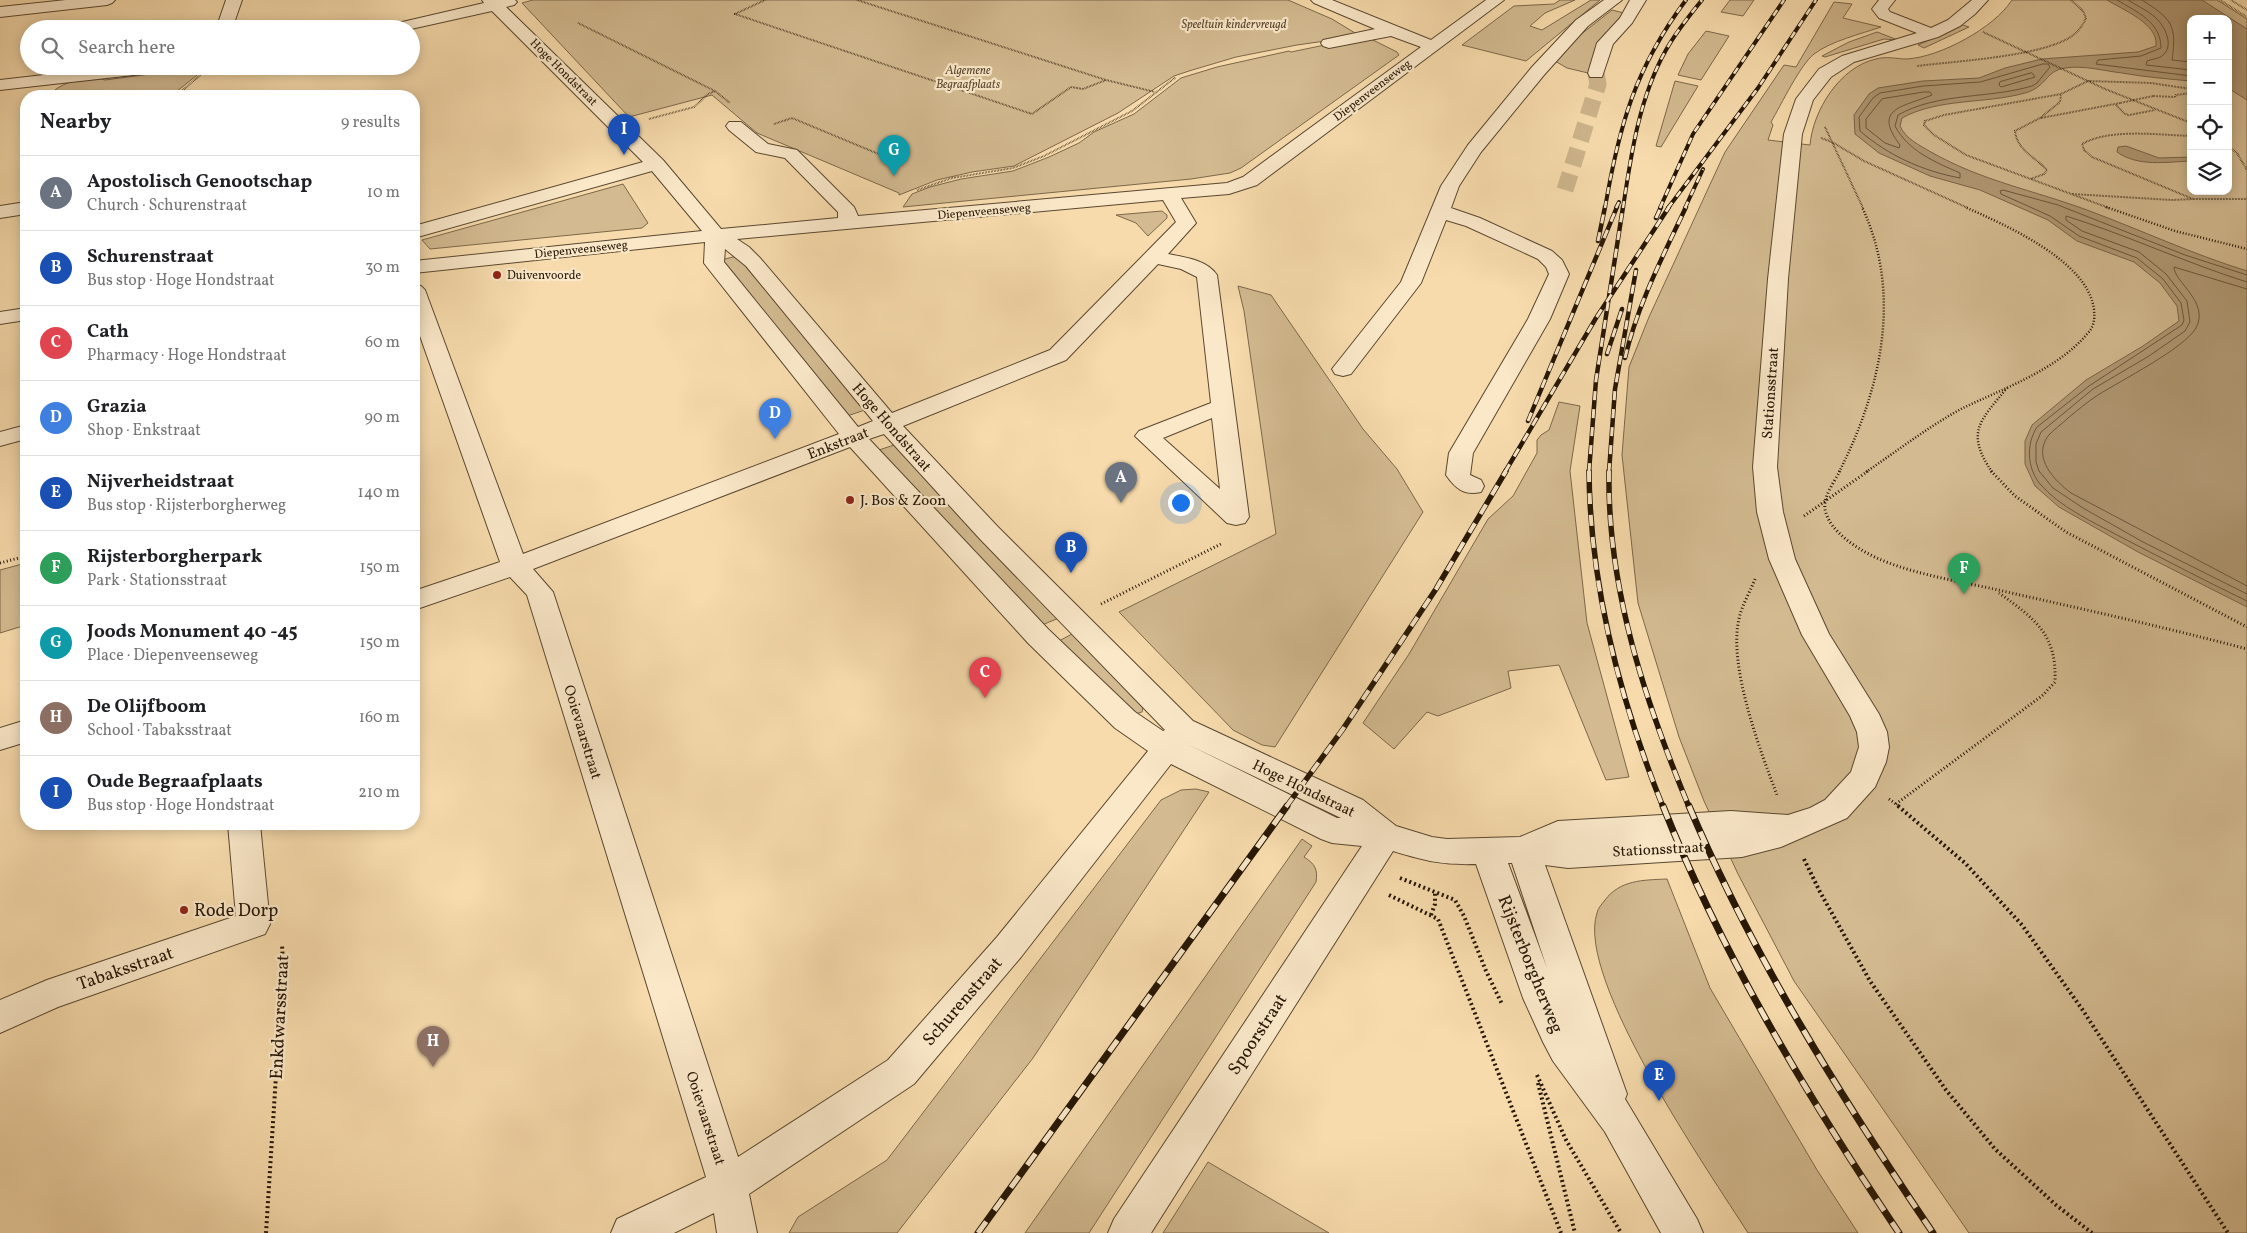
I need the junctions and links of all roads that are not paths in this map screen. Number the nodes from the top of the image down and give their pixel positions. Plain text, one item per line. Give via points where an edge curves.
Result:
1 (107, 0) edge
2 (234, 0) edge
3 (517, 0) edge
4 (1319, 0) edge
5 (1496, 0) edge
6 (1614, 0) edge
7 (1638, 0) edge
8 (1887, 0) edge
9 (1980, 0) edge
10 (493, 3) edge
11 (0, 12) edge
12 (227, 20) edge
13 (420, 22) edge
14 (1392, 32) junction
15 (1932, 34) junction
16 (1329, 43) dead end
17 (1432, 46) junction
18 (1596, 73) tunnel mouth
19 (90, 75) edge
20 (1, 85) edge
21 (30, 90) edge
22 (735, 126) dead end
23 (656, 164) junction
24 (1170, 194) junction
25 (20, 209) edge
26 (1440, 211) junction
27 (0, 212) edge
28 (849, 223) junction
29 (420, 230) edge
30 (716, 235) junction
31 (1154, 257) junction
32 (420, 266) edge
33 (420, 306) edge
34 (20, 315) edge
35 (0, 318) edge
36 (1343, 369) dead end
37 (1223, 406) junction
38 (888, 424) junction
39 (20, 434) edge
40 (854, 438) junction
41 (0, 439) edge
42 (1472, 486) dead end
43 (515, 566) junction
44 (420, 599) edge
45 (20, 733) edge
46 (1174, 738) junction
47 (0, 740) edge
48 (245, 830) edge
49 (1386, 836) junction
50 (1523, 850) junction
51 (1488, 852) junction
52 (0, 1017) edge
53 (1618, 1120) junction
54 (728, 1186) junction
55 (631, 1233) edge
56 (737, 1233) edge
57 (1128, 1233) edge
58 (1683, 1233) edge

1 - 11 street
2 - 12 street
3 - 10 street
4 - 14 street
5 - 17 street, Diepenveenseweg
6 - 26 street via 1582,23 1538,71 1474,149 1450,186
7 - 18 street via 1626,20 1605,42
8 - 15 street via 1880,9 1884,15
9 - 15 street, Stationsstraat via 1970,11
10 - 13 street
10 - 23 street, Hoge Hondstraat
14 - 16 street
14 - 17 street
15 - 50 street, Stationsstraat via 1848,59 1825,73 1805,99 1793,134 1778,279 1765,467 1770,512 1782,559 1816,635 1872,732 1874,746 1864,779 1836,809 1821,817 1770,838 1742,844 1568,855
17 - 24 street, Diepenveenseweg via 1250,181 1229,188
19 - 20 street
20 - 21 street
22 - 28 street via 762,148 790,154 848,211
23 - 29 street
23 - 30 street, Hoge Hondstraat
24 - 28 street, Diepenveenseweg
24 - 31 street, Enkstraat via 1186,223
25 - 27 street
26 - 36 street via 1411,283
26 - 42 street via 1473,222 1545,255 1555,264 1559,274 1539,319 1461,453 1458,475
28 - 30 street, Diepenveenseweg
30 - 32 street, Diepenveenseweg
30 - 38 street, Hoge Hondstraat via 753,262
30 - 40 street, Hoge Hondstraat via 714,263
31 - 37 street via 1186,264 1207,275
31 - 38 street, Enkstraat via 1058,355
33 - 43 street, Ooievaarstraat
34 - 35 street
37 - 37 street via 1236,517 1147,436
38 - 40 street, Enkstraat
38 - 46 street, Hoge Hondstraat via 1072,618
39 - 41 street
40 - 43 street, Enkstraat
40 - 46 street, Hoge Hondstraat via 1038,636 1125,720
43 - 44 street, Enkstraat
43 - 54 street, Ooievaarstraat via 539,592
45 - 47 street
46 - 49 street, Hoge Hondstraat via 1332,830
46 - 54 street, Schurenstraat via 1009,947 901,1072
48 - 52 street, Tabaksstraat via 253,924 47,995
49 - 51 street, Stationsstraat via 1432,850
49 - 57 street, Spoorstraat via 1373,878
50 - 51 street, Stationsstraat
50 - 53 street, Rijsterborgherweg
51 - 53 street, Rijsterborgherweg via 1556,1031
53 - 58 street, Rijsterborgherweg
54 - 55 street, Schurenstraat
54 - 56 street

